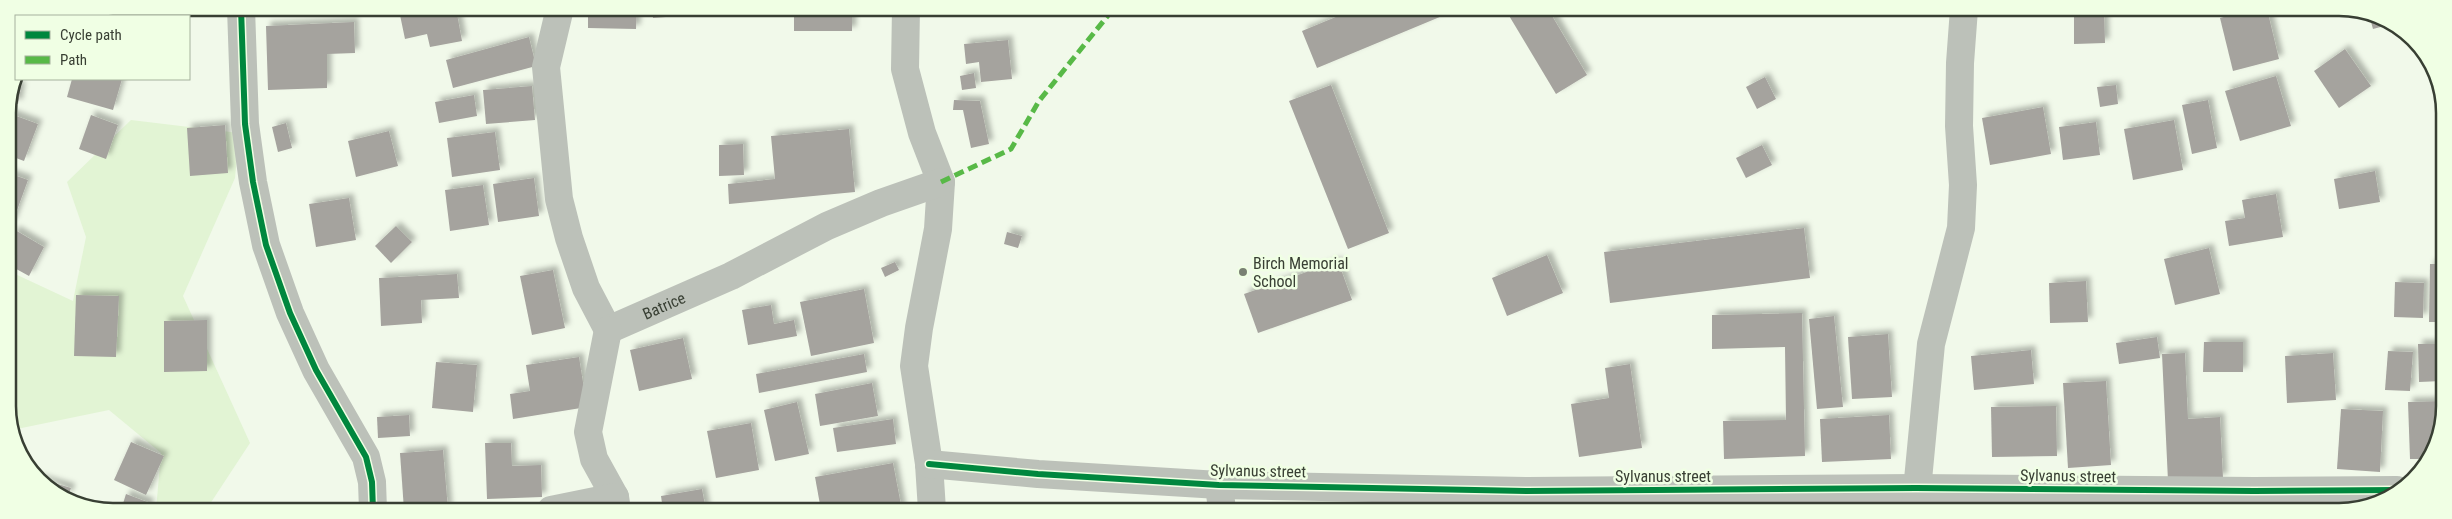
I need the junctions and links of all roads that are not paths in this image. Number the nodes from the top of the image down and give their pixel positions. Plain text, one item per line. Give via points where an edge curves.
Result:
1 (241, 16) edge
2 (558, 16) edge
3 (906, 16) edge
4 (1964, 16) edge
5 (941, 182) junction
6 (608, 330) junction
7 (929, 464) junction
8 (2385, 491) edge
9 (1221, 498) edge
10 (1916, 500) edge
11 (1528, 501) edge
12 (2254, 501) edge
13 (373, 503) edge
14 (616, 503) edge
15 (932, 503) edge

1 - 13 street via 245,124 266,245 290,313 316,370 366,457
2 - 6 street via 546,67 559,199 568,238 586,288
3 - 5 street via 905,69 922,133
4 - 10 street via 1960,90 1961,228 1931,344
5 - 6 street, Batrice via 882,202 827,226 731,276
5 - 7 street via 938,229 914,366
6 - 14 street via 588,432 594,459
7 - 9 street, Sylvanus street via 1038,474
7 - 15 street
8 - 12 street, Sylvanus street
9 - 11 street, Sylvanus street
10 - 11 street, Sylvanus street
10 - 12 street, Sylvanus street

